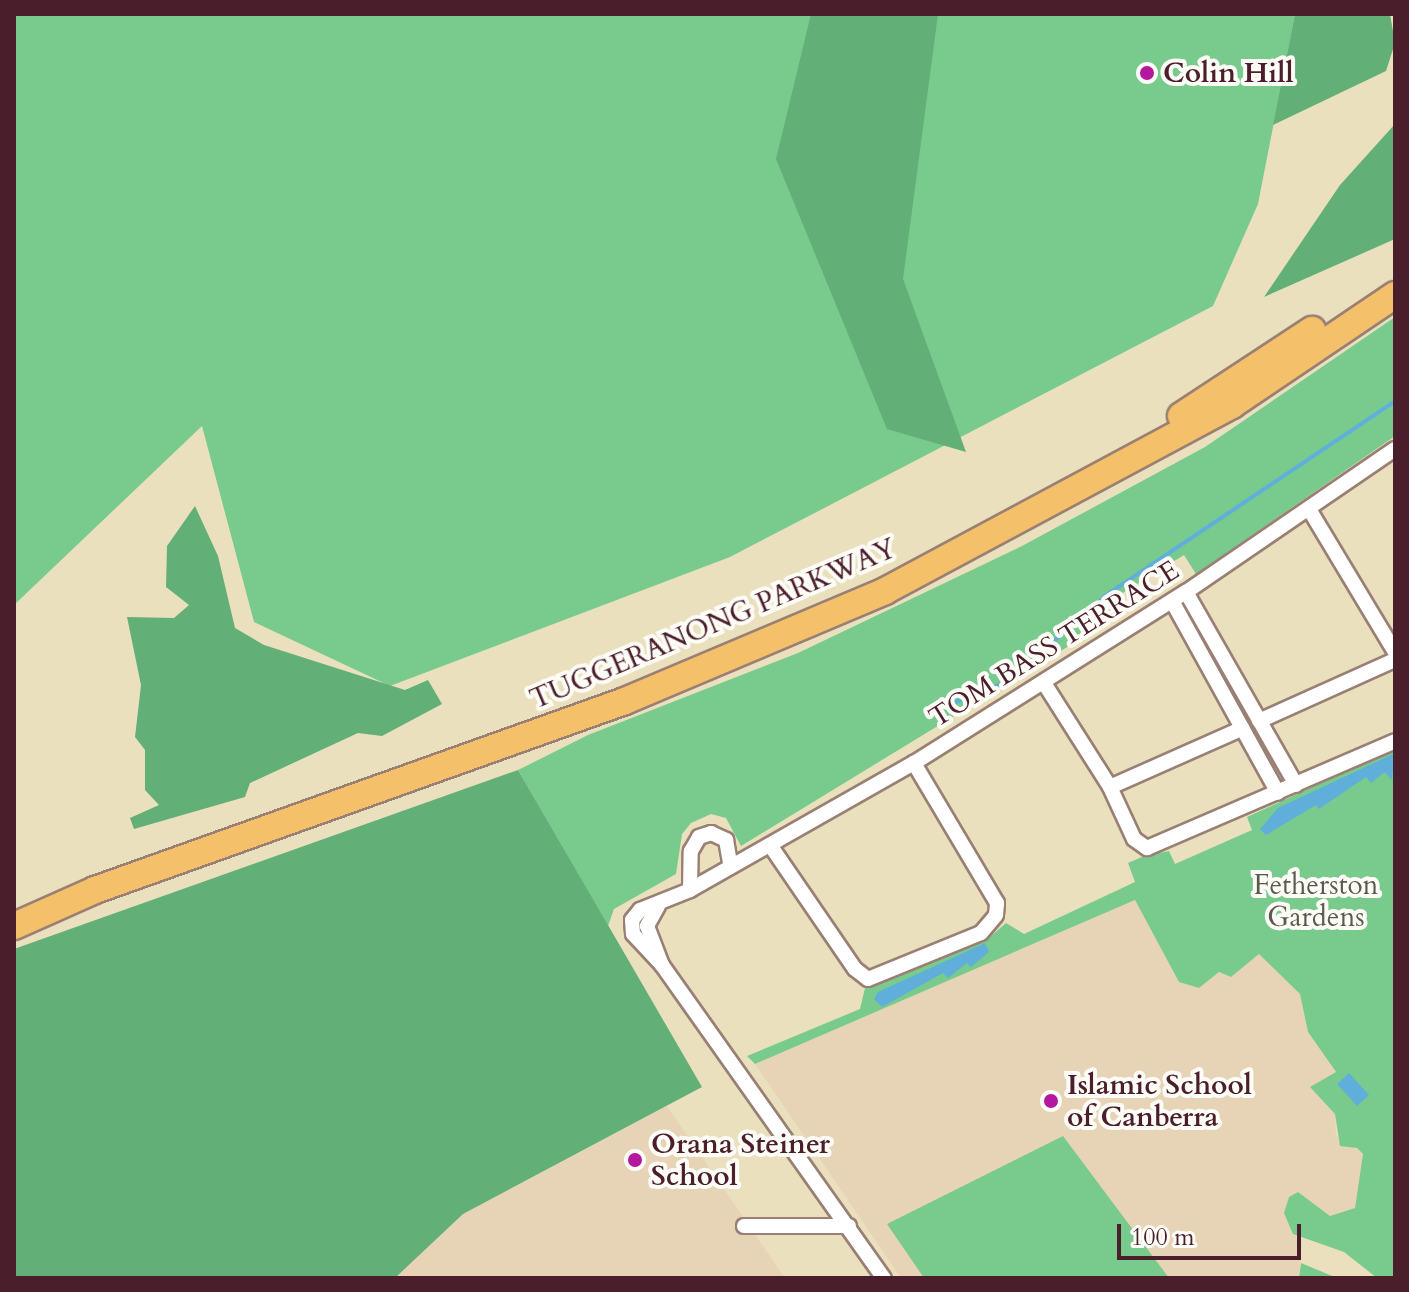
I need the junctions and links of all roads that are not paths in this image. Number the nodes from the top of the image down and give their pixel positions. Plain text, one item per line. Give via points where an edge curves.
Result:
1 (1395, 276) edge
2 (1395, 295) edge
3 (1395, 449) edge
4 (1309, 509) junction
5 (1186, 592) junction
6 (1172, 601) junction
7 (1395, 652) edge
8 (1395, 660) edge
9 (1044, 683) junction
10 (1259, 721) junction
11 (1243, 728) junction
12 (1395, 741) edge
13 (914, 763) junction
14 (1296, 785) junction
15 (1110, 787) junction
16 (1278, 793) junction
17 (770, 845) junction
18 (731, 867) junction
19 (690, 890) junction
20 (14, 906) edge
21 (14, 926) edge
22 (744, 1226) dead end
23 (849, 1226) junction
24 (884, 1278) edge

1 - 20 highway, TUGGERANONG PARKWAY via 1169,423 872,579 614,688
2 - 21 highway, TUGGERANONG PARKWAY via 1232,405 885,591 625,701 95,890
3 - 4 street, TOM BASS TERRACE
4 - 5 street, TOM BASS TERRACE
4 - 7 street
5 - 6 street, TOM BASS TERRACE
5 - 10 street
6 - 9 street, TOM BASS TERRACE
6 - 11 street
8 - 10 street
9 - 13 street, TOM BASS TERRACE
9 - 15 street
10 - 14 street
11 - 15 street
11 - 16 street
12 - 14 street
13 - 17 street, TOM BASS TERRACE
13 - 17 street via 997,903 996,915 981,933 868,979 855,969
14 - 16 street
15 - 16 street via 1134,839 1147,848
17 - 18 street, TOM BASS TERRACE
18 - 19 street, TOM BASS TERRACE
18 - 19 street via 722,837 699,837 691,851
19 - 23 street, TOM BASS TERRACE via 640,910 632,927 638,943 662,965 804,1171
22 - 23 street
23 - 24 street

